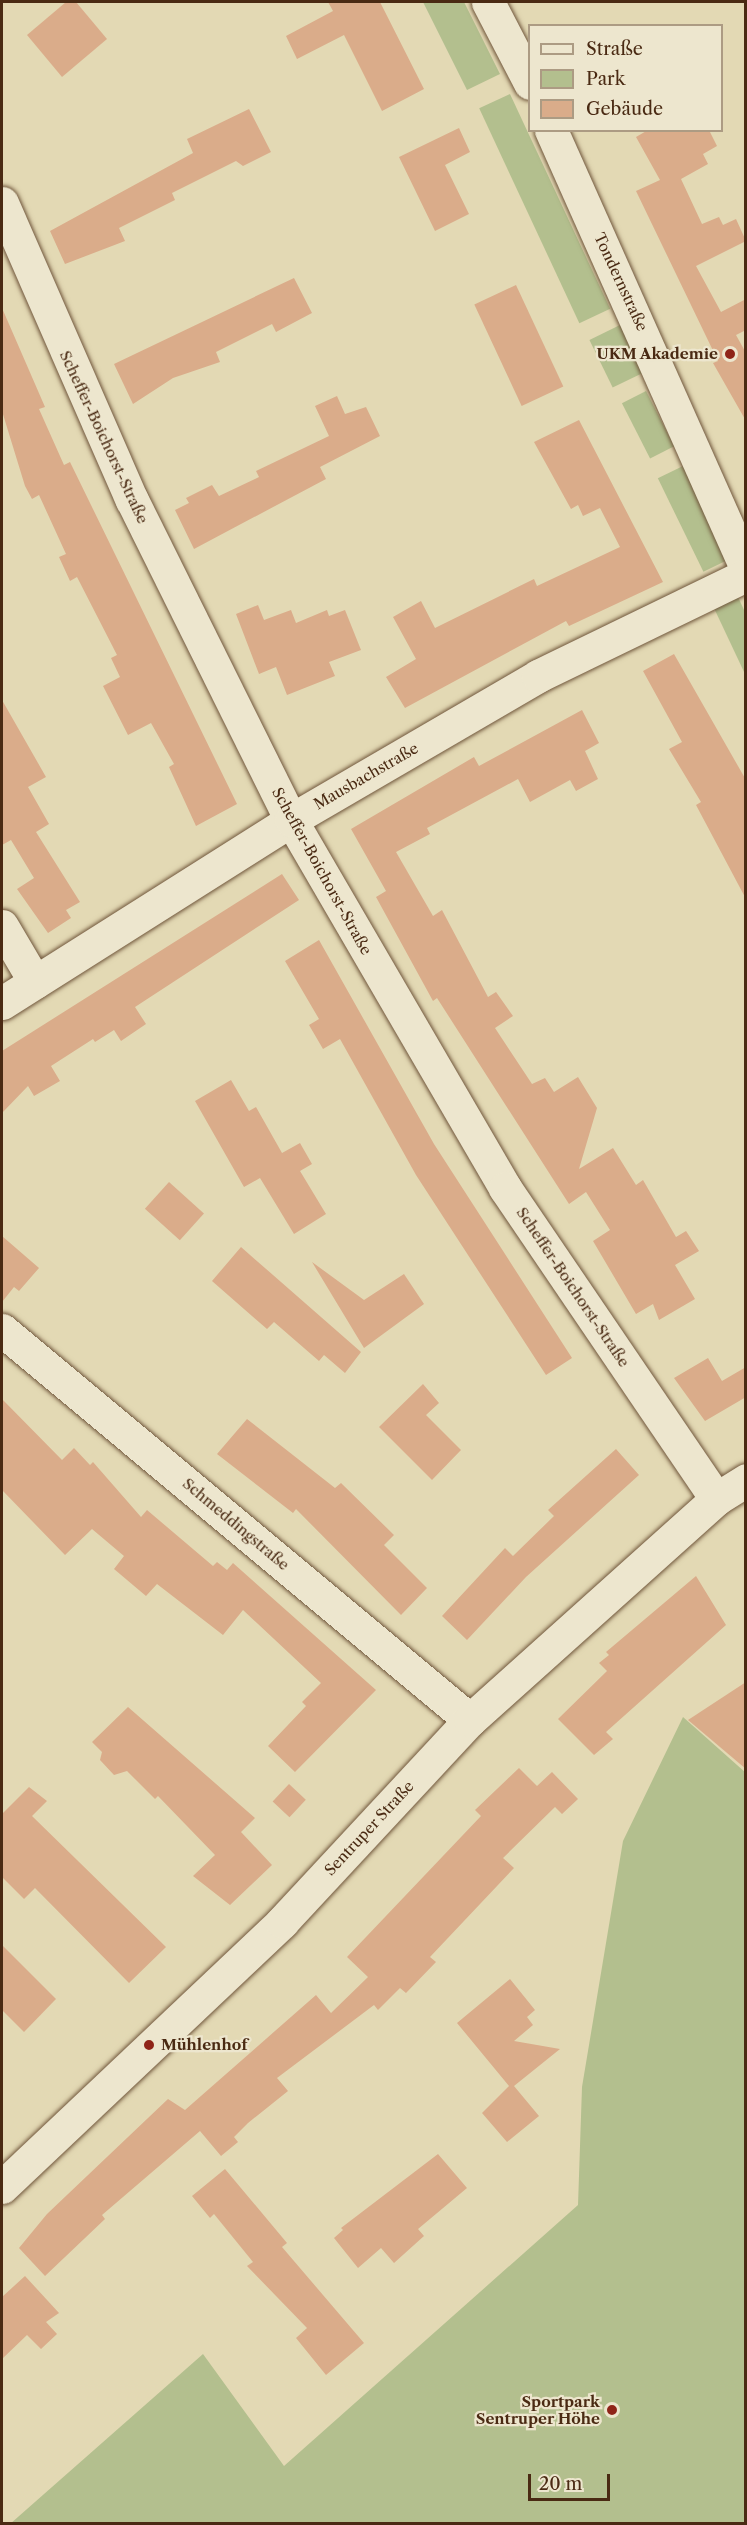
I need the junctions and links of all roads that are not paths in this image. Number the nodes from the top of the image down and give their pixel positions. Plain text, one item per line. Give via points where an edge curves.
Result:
1 (488, 2) edge
2 (528, 79) edge
3 (552, 132) edge
4 (2, 203) edge
5 (746, 567) edge
6 (746, 575) edge
7 (291, 820) junction
8 (2, 926) edge
9 (35, 982) junction
10 (2, 1003) edge
11 (2, 1330) edge
12 (746, 1480) edge
13 (716, 1499) junction
14 (470, 1720) junction
15 (2, 2187) edge

1 - 2 street
3 - 5 street, Tondernstraße
4 - 7 street, Scheffer-Boichorst-Straße via 123,480
6 - 7 street, Mausbachstraße via 538,676
7 - 9 street, Mausbachstraße
7 - 13 street, Scheffer-Boichorst-Straße via 505,1188
8 - 9 street
9 - 10 street, Mausbachstraße
11 - 14 street, Schmeddingstraße
12 - 13 street, Sentruper Straße
13 - 14 street, Sentruper Straße
14 - 15 street, Sentruper Straße via 282,1922

